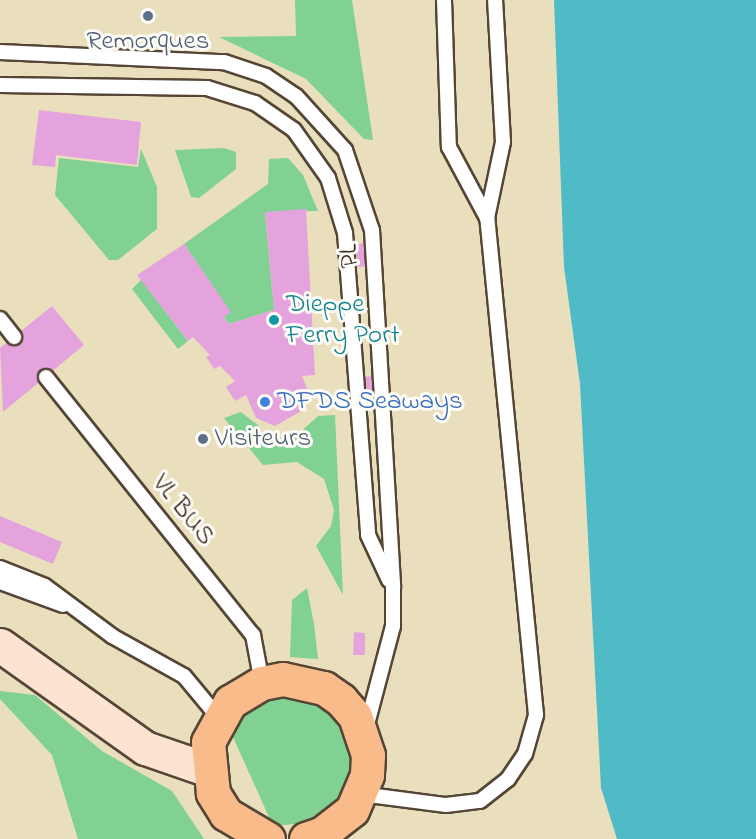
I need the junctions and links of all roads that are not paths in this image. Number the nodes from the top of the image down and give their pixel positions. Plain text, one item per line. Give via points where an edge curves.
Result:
1 (444, 0) edge
2 (495, 0) edge
3 (0, 52) edge
4 (0, 85) edge
5 (487, 218) junction
6 (0, 320) edge
7 (14, 337) dead end
8 (45, 377) dead end
9 (0, 568) edge
10 (0, 582) edge
11 (393, 587) junction
12 (76, 610) junction
13 (0, 645) edge
14 (262, 683) junction
15 (218, 717) junction
16 (364, 735) junction
17 (206, 769) junction
18 (361, 794) junction
19 (338, 831) edge
20 (268, 839) edge
21 (306, 839) edge

1 - 5 lane via 449,147
2 - 5 lane via 503,142
3 - 11 lane, PL via 224,62 266,76 296,96 345,150 372,230
4 - 11 lane via 207,88 255,103 294,130 328,178 345,233 368,535
5 - 18 lane via 536,715 525,754 508,779 480,801 446,805
6 - 7 lane
8 - 14 lane, VL BUS via 253,635
9 - 12 lane via 45,586
10 - 12 lane
11 - 16 lane, PL via 393,626
12 - 15 lane via 111,636 183,676
13 - 17 street via 145,748
14 - 15 main road via 237,696
14 - 16 main road via 282,679 324,688 355,716
15 - 17 main road via 208,742
16 - 18 main road via 368,755
17 - 20 main road via 226,814
18 - 19 main road
19 - 21 main road

